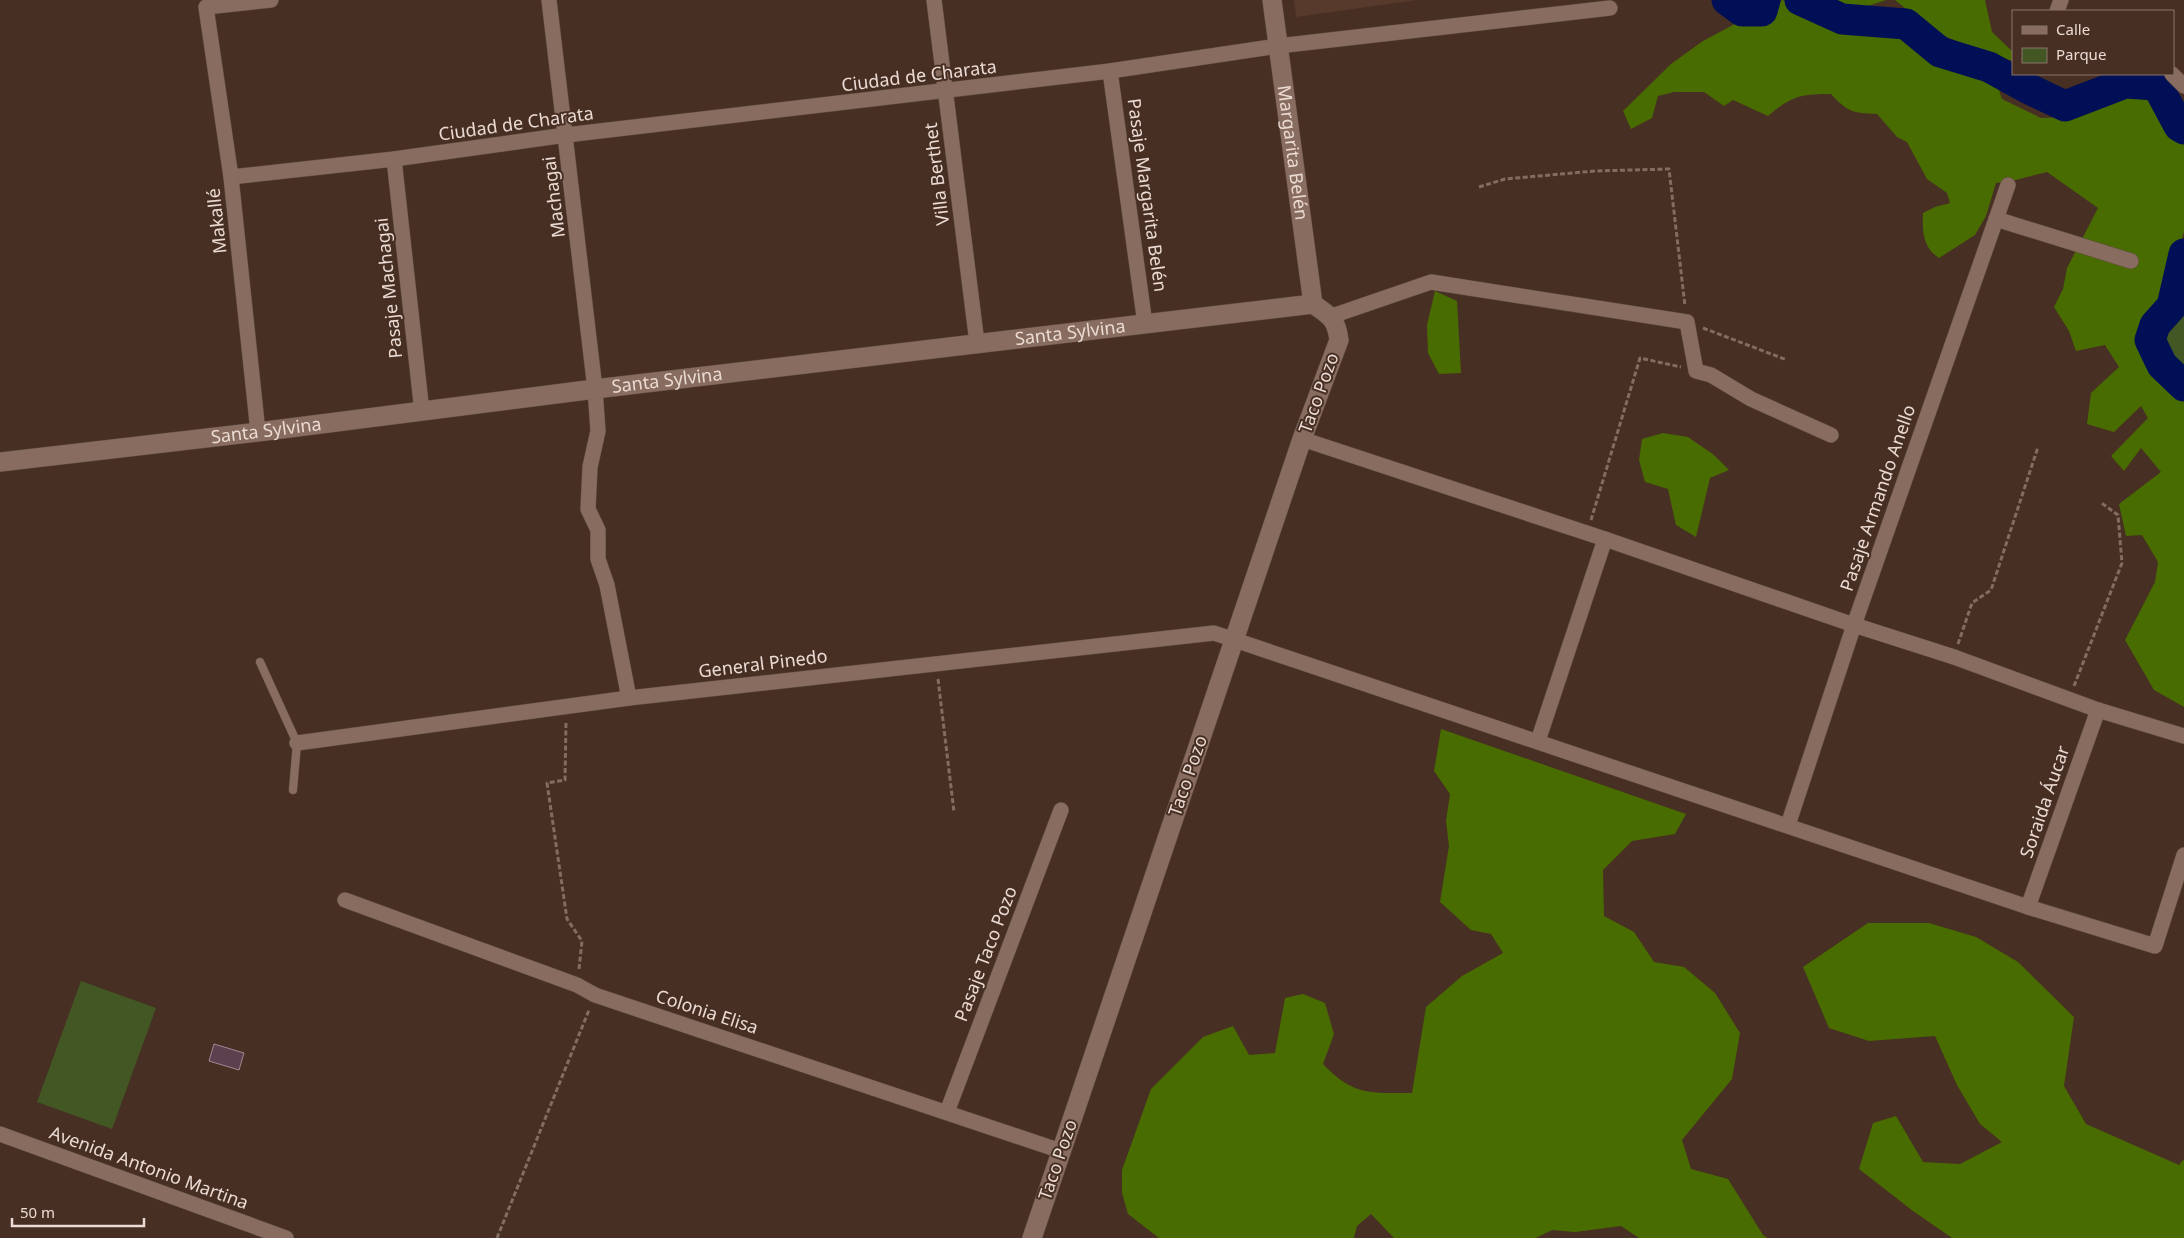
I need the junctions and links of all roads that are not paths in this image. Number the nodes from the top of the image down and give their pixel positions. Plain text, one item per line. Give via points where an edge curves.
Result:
1 (272, 0) edge
2 (549, 0) edge
3 (934, 0) edge
4 (1272, 0) edge
5 (1610, 8) dead end
6 (1278, 46) junction
7 (1110, 72) junction
8 (2173, 75) edge
9 (2184, 86) edge
10 (946, 92) junction
11 (566, 135) junction
12 (394, 159) junction
13 (231, 176) junction
14 (2008, 185) dead end
15 (1996, 219) junction
16 (2131, 261) dead end
17 (1313, 304) junction
18 (1332, 316) junction
19 (1146, 324) junction
20 (976, 344) junction
21 (595, 389) junction
22 (422, 412) junction
23 (258, 432) junction
24 (1830, 435) dead end
25 (1302, 439) junction
26 (0, 462) edge
27 (1605, 540) junction
28 (1854, 626) junction
29 (1234, 640) junction
30 (260, 662) dead end
31 (629, 698) junction
32 (2098, 710) junction
33 (2184, 736) edge
34 (1538, 740) junction
35 (297, 743) junction
36 (294, 790) dead end
37 (1061, 810) dead end
38 (1788, 825) junction
39 (2184, 855) edge
40 (345, 900) dead end
41 (2028, 907) junction
42 (947, 1112) junction
43 (0, 1134) edge
44 (1061, 1151) junction
45 (286, 1238) edge
46 (1032, 1238) edge

1 - 13 street, Makallé via 206,7
2 - 11 street, Machagai
3 - 10 street, Villa Berthet
4 - 6 street, Margarita Belén
5 - 6 street, Ciudad de Charata
6 - 7 street, Ciudad de Charata
6 - 17 street, Margarita Belén
7 - 10 street, Ciudad de Charata
7 - 19 street, Pasaje Margarita Belén
8 - 9 street
10 - 11 street, Ciudad de Charata
10 - 20 street, Villa Berthet
11 - 12 street, Ciudad de Charata
11 - 21 street, Machagai
12 - 13 street, Ciudad de Charata
12 - 22 street, Pasaje Machagai
13 - 23 street, Makallé
14 - 15 street, Pasaje Armando Anello
15 - 16 street
15 - 28 street, Pasaje Armando Anello
17 - 18 street
17 - 19 street, Santa Sylvina
18 - 24 street via 1431,282 1687,322 1696,371
18 - 25 street, Taco Pozo via 1339,340
19 - 20 street, Santa Sylvina
20 - 21 street, Santa Sylvina
21 - 22 street, Santa Sylvina
21 - 31 street, Machagai via 598,431 590,467 588,509 598,530 598,559
22 - 23 street, Santa Sylvina
23 - 26 street, Santa Sylvina
25 - 27 street
25 - 29 street, Taco Pozo
27 - 28 street
27 - 34 street
28 - 32 street via 1954,657
28 - 38 street, Pasaje Armando Anello
29 - 31 street, General Pinedo via 1214,633
29 - 34 street, General Pinedo
29 - 44 street, Taco Pozo
30 - 35 lane
31 - 35 street, General Pinedo
32 - 33 street
32 - 41 street, Soraida Áucar
34 - 38 street, General Pinedo
35 - 36 lane
37 - 42 street, Pasaje Taco Pozo
38 - 41 street, General Pinedo
39 - 41 street, General Pinedo via 2155,946
40 - 42 street, Colonia Elisa via 577,985 595,995
42 - 44 street, Colonia Elisa
43 - 45 street, Avenida Antonio Martina
44 - 46 street, Taco Pozo

